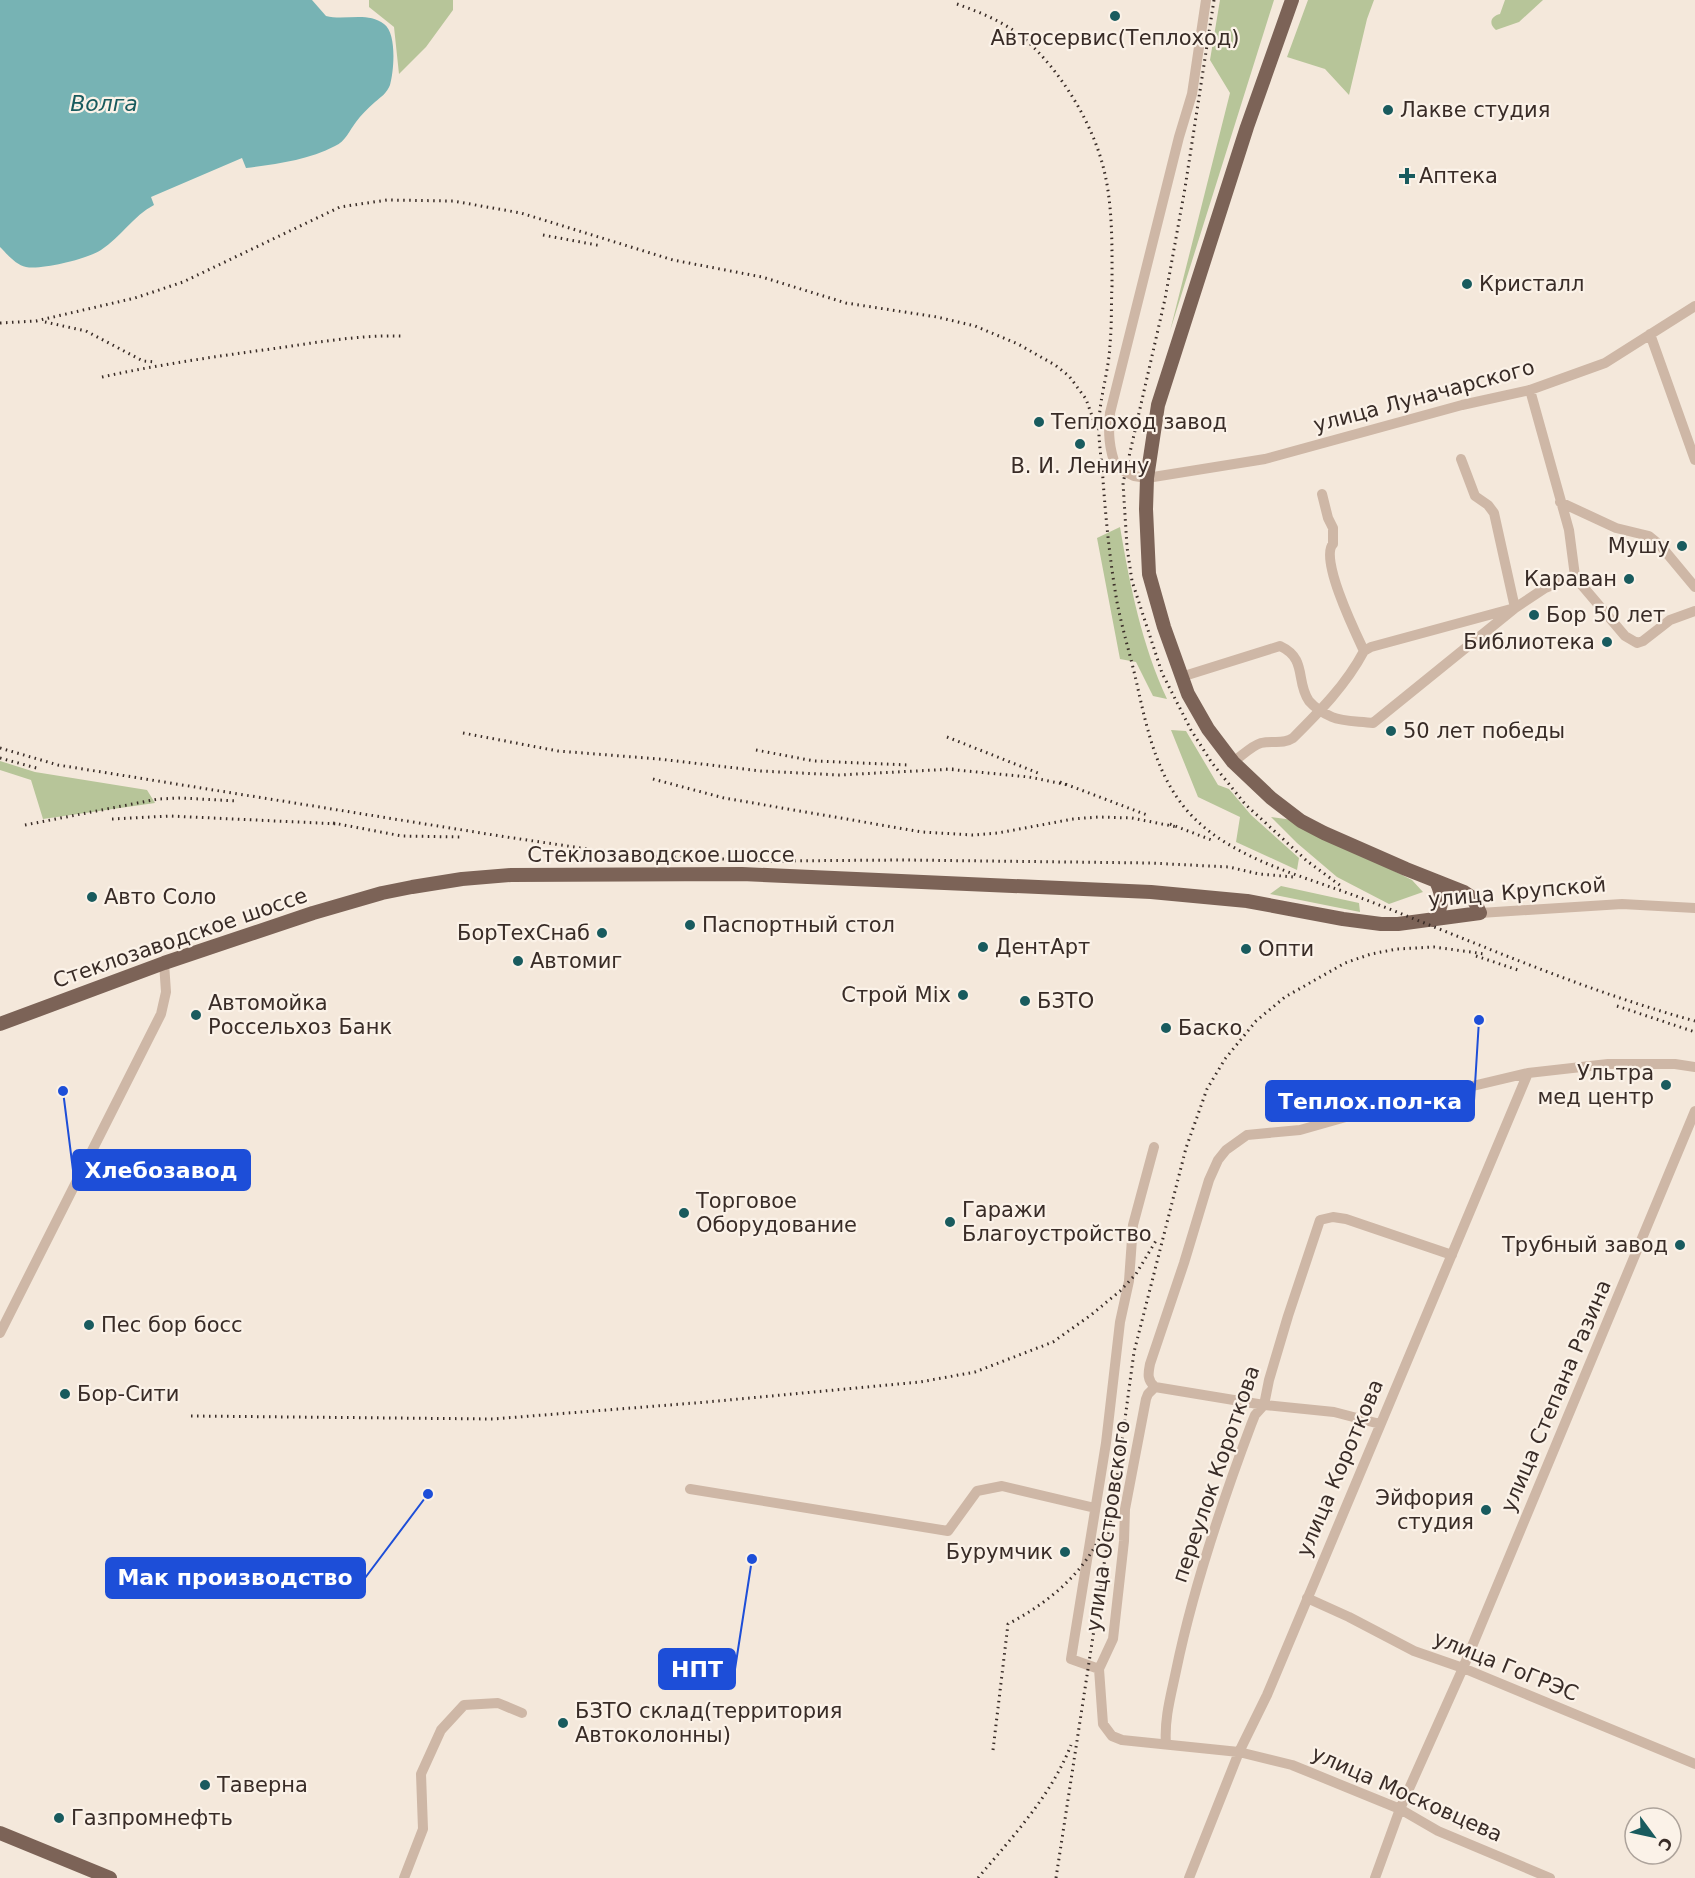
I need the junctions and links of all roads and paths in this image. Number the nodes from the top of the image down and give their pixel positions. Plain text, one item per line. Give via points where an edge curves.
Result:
1 (1206, 0) edge
2 (1292, 0) edge
3 (1695, 306) edge
4 (1650, 334) junction
5 (1530, 390) junction
6 (1461, 459) dead end
7 (1695, 460) edge
8 (1147, 478) junction
9 (1322, 494) dead end
10 (1560, 502) junction
11 (1575, 576) junction
12 (1695, 586) edge
13 (1515, 608) junction
14 (1695, 611) edge
15 (1364, 651) junction
16 (1181, 677) junction
17 (1320, 711) junction
18 (1233, 762) junction
19 (1436, 881) junction
20 (1695, 908) edge
21 (1480, 913) junction
22 (1343, 920) joint
23 (1433, 920) junction
24 (164, 963) junction
25 (0, 1024) edge
26 (1695, 1066) edge
27 (1528, 1073) junction
28 (1695, 1111) edge
29 (1154, 1147) dead end
30 (1452, 1255) junction
31 (0, 1333) edge
32 (1155, 1387) junction
33 (1264, 1405) junction
34 (1380, 1424) junction
35 (690, 1489) dead end
36 (1095, 1508) junction
37 (1307, 1598) junction
38 (1463, 1668) junction
39 (1099, 1670) junction
40 (522, 1713) dead end
41 (1106, 1731) joint
42 (1166, 1744) junction
43 (1239, 1752) junction
44 (1695, 1764) edge
45 (1400, 1809) junction
46 (0, 1833) edge
47 (1522, 1867) junction
48 (110, 1878) edge
49 (404, 1878) edge
50 (1189, 1878) edge
51 (1375, 1878) edge
52 (1531, 1878) edge
53 (1550, 1878) edge

1 - 8 street via 1192,94 1110,413 1109,447 1116,467
2 - 8 main road via 1162,394
3 - 4 street, улица Луначарского
4 - 5 street, улица Луначарского via 1605,363
4 - 7 street
5 - 8 street, улица Луначарского via 1265,459
5 - 10 street
6 - 13 street via 1475,496 1494,513
8 - 16 main road via 1149,574
9 - 15 street via 1333,528 1333,544 1329,547 1332,572
10 - 11 street
10 - 12 street via 1616,528 1649,536
11 - 13 street via 1545,588
11 - 14 street via 1631,642 1643,641 1670,620
13 - 15 street
13 - 17 street via 1373,723 1335,719
15 - 17 street via 1355,669
16 - 17 street via 1280,646 1296,658 1308,699
16 - 18 main road via 1199,715
17 - 18 street via 1287,742 1257,744
18 - 19 main road via 1301,821
19 - 21 main road via 1473,898
19 - 23 main road via 1442,902
20 - 21 street, улица Крупской via 1622,904
21 - 23 main road, улица Крупской
22 - 23 main road, улица Крупской via 1381,924
22 - 24 main road, Стеклозаводское шоссе via 1247,901 1140,892 742,874 511,875 382,893
24 - 25 main road, Стеклозаводское шоссе
24 - 31 street via 166,993 161,1014
26 - 27 street via 1608,1064
27 - 30 street, улица Короткова
27 - 32 street via 1300,1130 1247,1135 1226,1150 1209,1180 1150,1364 1148,1376
28 - 38 street, улица Степана Разина
29 - 36 street via 1133,1225 1129,1281
30 - 33 street, переулок Короткова via 1346,1220 1333,1217 1320,1221
30 - 34 street, улица Короткова
32 - 33 street
32 - 39 street, улица Островского via 1146,1399 1125,1509 1113,1639
33 - 34 street via 1334,1412
33 - 42 street, переулок Короткова via 1255,1415 1241,1451 1198,1582 1166,1718
34 - 37 street, улица Короткова
35 - 36 street via 948,1531 977,1491 1002,1486
36 - 39 street via 1071,1659
37 - 38 street, улица ГоГРЭС via 1414,1651
37 - 43 street, улица Короткова
38 - 44 street, улица ГоГРЭС
38 - 45 street
39 - 41 street, улица Островского via 1101,1714
40 - 49 street via 498,1703 464,1705 441,1730 421,1774 423,1829
41 - 42 street, улица Московцева via 1122,1740
42 - 43 street, улица Московцева
43 - 45 street, улица Московцева via 1308,1771
43 - 50 street, улица Короткова
45 - 47 street, улица Московцева via 1438,1831
45 - 51 street
46 - 48 main road
47 - 52 street
47 - 53 street, улица Московцева

